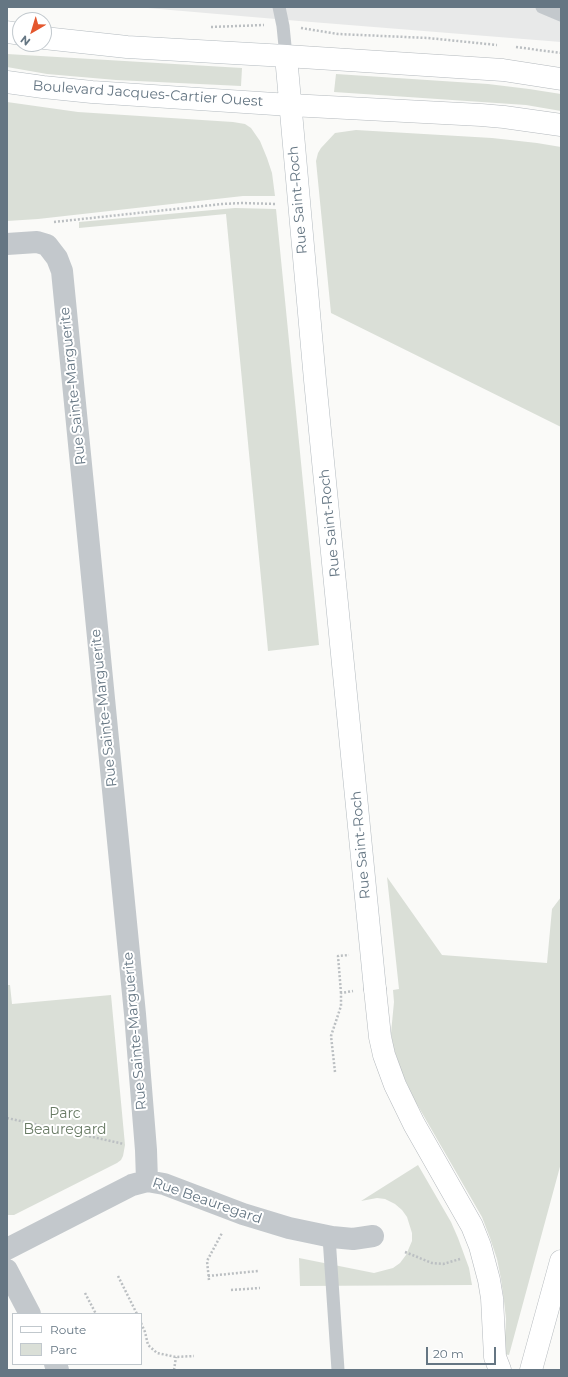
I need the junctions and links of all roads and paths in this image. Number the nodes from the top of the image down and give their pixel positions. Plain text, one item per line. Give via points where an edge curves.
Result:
1 (279, 7) edge
2 (542, 7) edge
3 (561, 15) edge
4 (261, 24) dead end
5 (255, 25) dead end
6 (301, 28) dead end
7 (52, 39) edge
8 (504, 45) dead end
9 (511, 46) dead end
10 (561, 53) edge
11 (286, 56) junction
12 (561, 79) edge
13 (7, 82) edge
14 (290, 105) junction
15 (561, 125) edge
16 (279, 204) dead end
17 (46, 234) junction
18 (7, 244) edge
19 (353, 955) dead end
20 (365, 990) junction
21 (341, 993) junction
22 (335, 1072) dead end
23 (7, 1118) edge
24 (129, 1146) dead end
25 (147, 1181) junction
26 (222, 1233) dead end
27 (373, 1236) dead end
28 (330, 1237) junction
29 (7, 1249) edge
30 (405, 1252) dead end
31 (463, 1258) dead end
32 (561, 1261) edge
33 (7, 1270) edge
34 (258, 1271) dead end
35 (118, 1276) dead end
36 (208, 1276) junction
37 (209, 1280) dead end
38 (260, 1288) dead end
39 (231, 1290) dead end
40 (85, 1292) dead end
41 (29, 1313) edge
42 (96, 1313) edge
43 (136, 1313) edge
44 (142, 1325) edge
45 (194, 1356) dead end
46 (176, 1358) junction
47 (174, 1370) edge
48 (338, 1370) edge
49 (500, 1370) edge
50 (532, 1370) edge

1 - 11 lane
2 - 3 lane
4 - 5 path
6 - 8 path via 338,34
7 - 11 main road via 127,47
9 - 10 path
11 - 12 main road via 503,70
11 - 14 main road, Rue Saint-Roch
13 - 14 main road, Boulevard Jacques-Cartier Ouest via 92,92
14 - 15 main road, Boulevard Jacques-Cartier Ouest via 504,117
14 - 20 main road, Rue Saint-Roch
16 - 17 path via 222,204 60,221
17 - 18 street via 37,242
17 - 25 street, Rue Sainte-Marguerite via 47,246 54,253 62,271 135,1014
19 - 21 path via 338,956
20 - 21 path
20 - 49 main road, Rue Saint-Roch via 395,1085 469,1220 480,1246 491,1292 495,1357
21 - 22 path via 341,1006 331,1036
23 - 24 path
25 - 28 street, Rue Beauregard via 164,1184 258,1219
25 - 29 street, Rue Beauregard via 132,1185
26 - 36 path via 207,1261
27 - 28 street, Rue Beauregard via 353,1239
28 - 48 lane
30 - 31 path via 432,1263 443,1264
32 - 50 main road
33 - 41 street
34 - 36 path
35 - 43 path
36 - 37 path
38 - 39 path
40 - 42 path
44 - 46 path via 148,1345 157,1352
45 - 46 path
46 - 47 path

